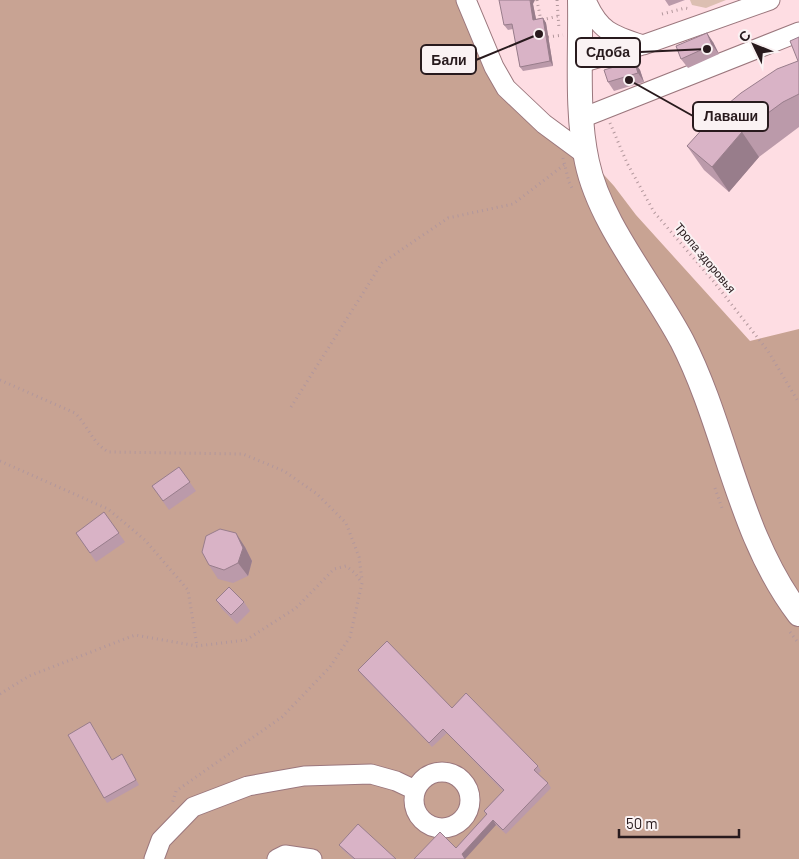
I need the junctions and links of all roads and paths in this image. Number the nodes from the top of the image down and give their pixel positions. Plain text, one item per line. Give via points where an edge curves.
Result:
1 (466, 0) edge
2 (537, 0) edge
3 (580, 0) edge
4 (586, 0) edge
5 (770, 0) edge
6 (558, 16) dead end
7 (799, 32) edge
8 (643, 45) junction
9 (581, 64) junction
10 (582, 118) junction
11 (608, 119) dead end
12 (586, 155) junction
13 (564, 165) dead end
14 (0, 380) edge
15 (799, 403) edge
16 (290, 407) dead end
17 (0, 460) edge
18 (362, 583) junction
19 (799, 614) edge
20 (198, 646) junction
21 (0, 694) edge
22 (416, 790) dead end
23 (171, 807) dead end
24 (154, 859) edge
25 (277, 859) edge
26 (312, 859) edge

1 - 12 street via 506,88 544,124
2 - 6 path via 541,22
3 - 9 main road
4 - 8 street via 600,25 613,35
5 - 8 street
7 - 10 street
8 - 9 street
9 - 10 main road
10 - 12 main road
11 - 15 path, Тропа здоровья via 654,212 768,351
12 - 19 main road via 604,210 685,349 717,427 752,529 775,578
13 - 16 path via 513,204 448,218 382,263
14 - 18 path via 75,413 98,446 108,452 243,454 284,471 317,494 346,523 359,556
17 - 20 path via 108,509 145,540 188,590
18 - 20 path via 346,566 334,569 296,608 246,640
18 - 23 path via 350,637 330,667 282,717 176,791
20 - 21 path via 135,635 29,676
22 - 24 street via 371,774 304,776 248,786 193,808 161,840
25 - 26 street via 285,855

